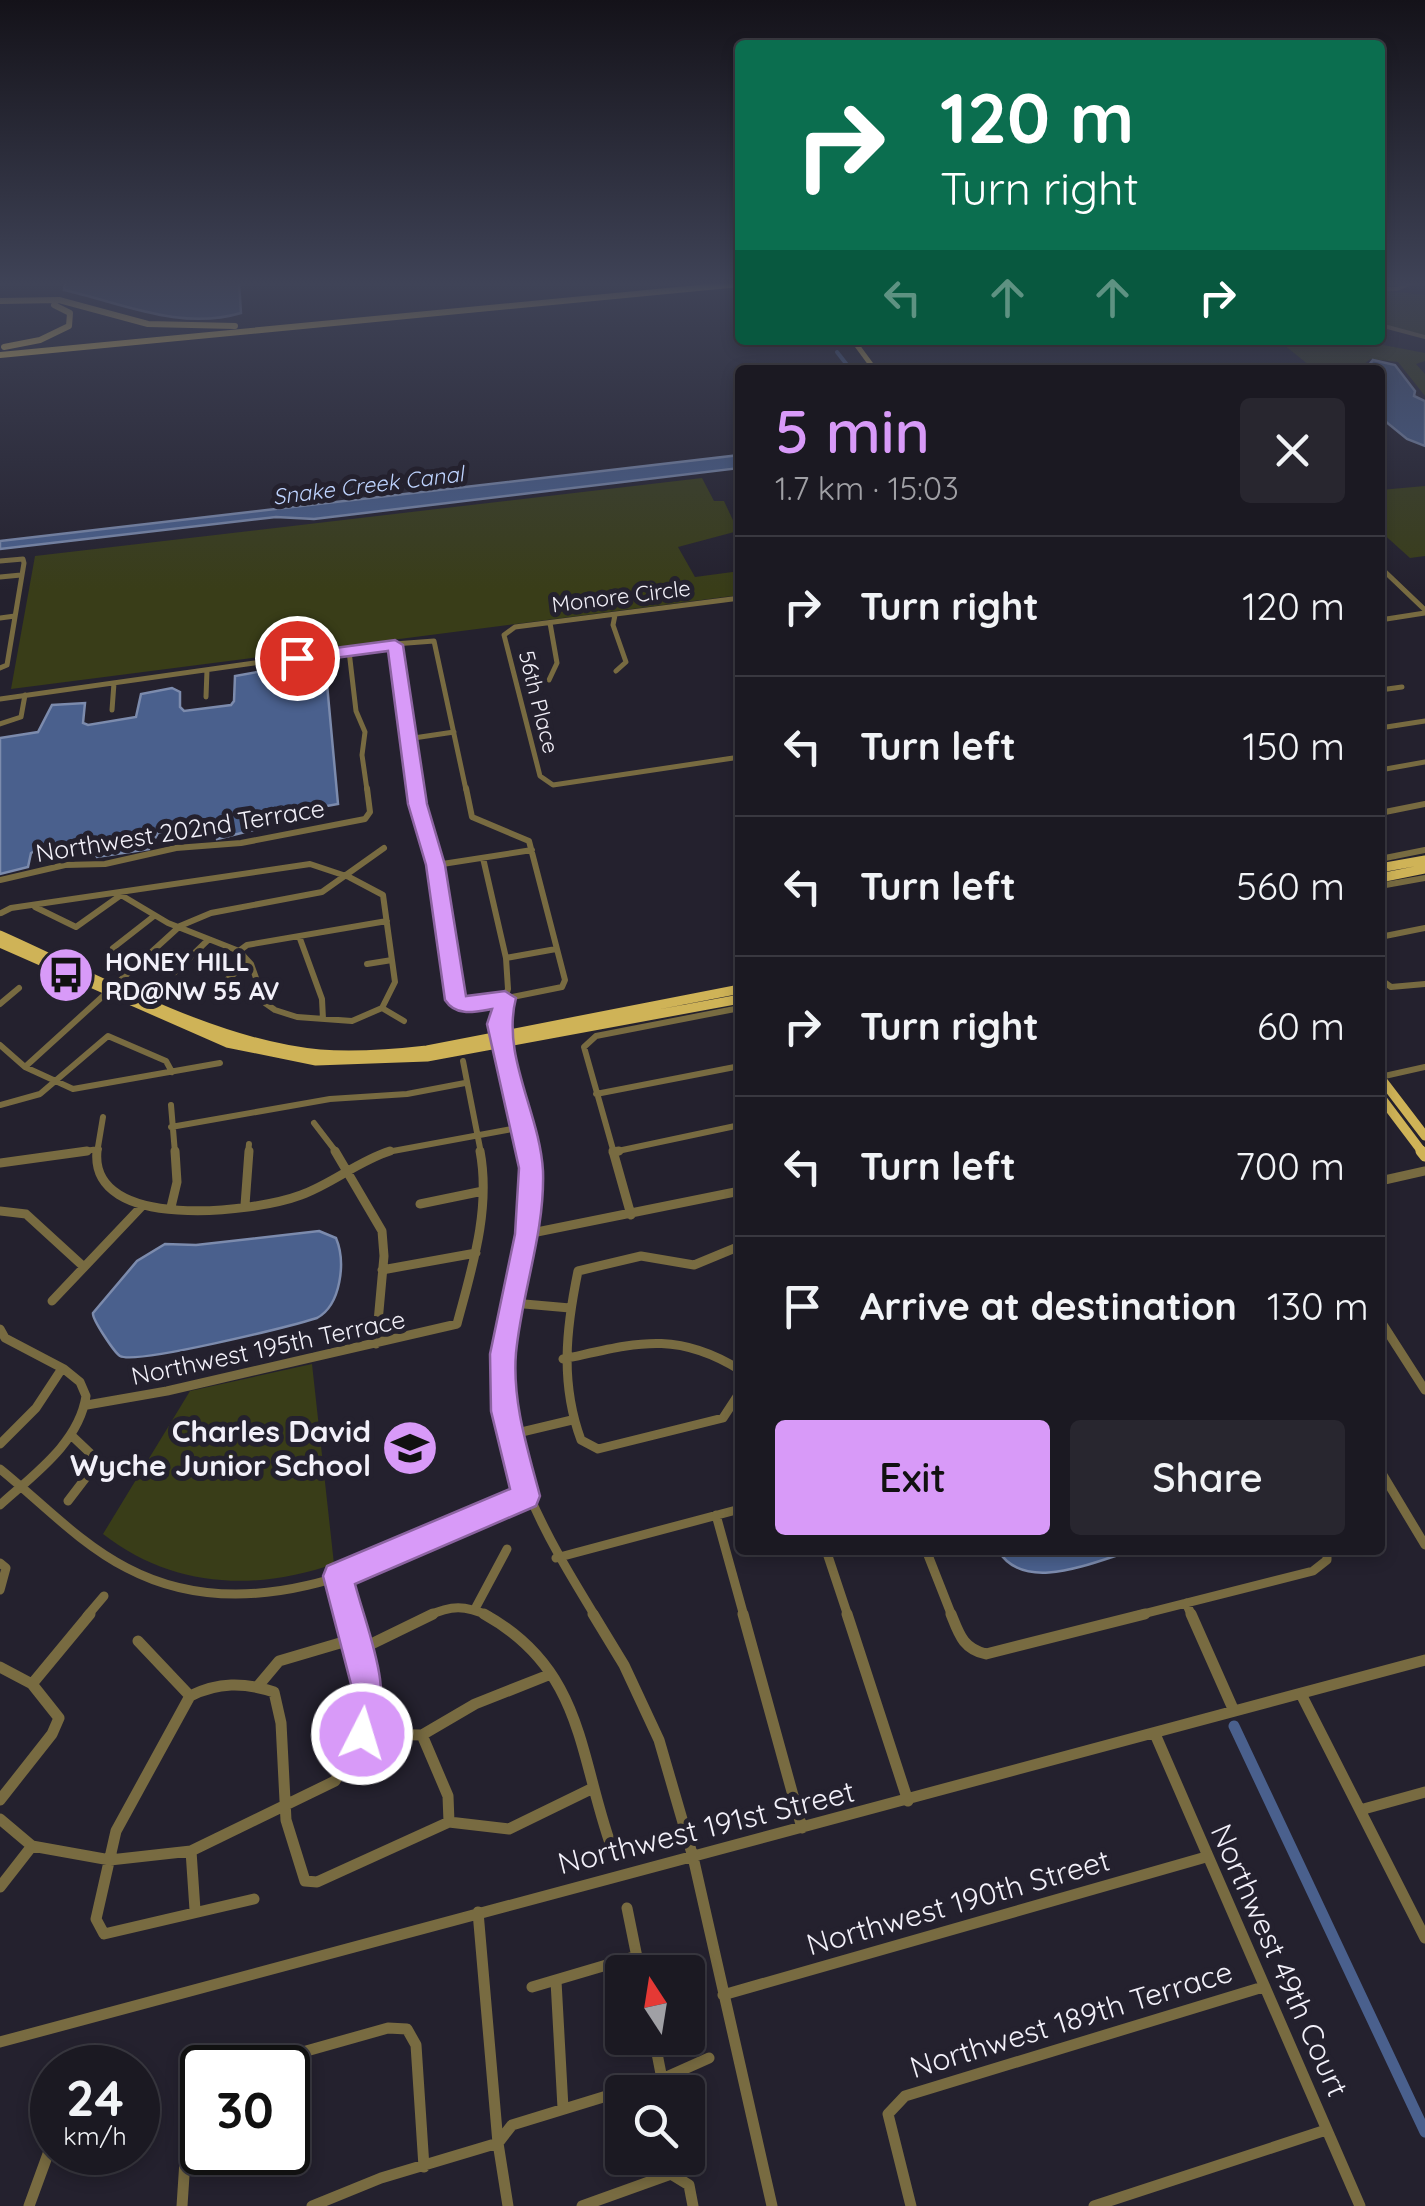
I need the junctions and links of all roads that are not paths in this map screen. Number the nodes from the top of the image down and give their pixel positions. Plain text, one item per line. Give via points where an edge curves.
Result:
1 (0, 561) edge
2 (1385, 573) edge
3 (21, 575) junction
4 (0, 578) edge
5 (735, 599) edge
6 (1425, 611) edge
7 (615, 614) junction
8 (15, 616) junction
9 (0, 618) edge
10 (1385, 618) edge
11 (550, 623) junction
12 (507, 630) joint
13 (395, 645) junction
14 (349, 651) junction
15 (0, 668) edge
16 (208, 670) junction
17 (616, 671) dead end
18 (550, 680) dead end
19 (114, 683) junction
20 (1402, 687) dead end
21 (1385, 689) edge
22 (25, 695) junction
23 (206, 697) dead end
24 (0, 699) edge
25 (112, 710) dead end
26 (1425, 721) edge
27 (0, 724) edge
28 (1385, 727) edge
29 (454, 732) junction
30 (407, 739) junction
31 (735, 758) edge
32 (1425, 762) edge
33 (1385, 769) edge
34 (1425, 804) edge
35 (1385, 811) edge
36 (384, 848) dead end
37 (532, 850) junction
38 (1425, 850) edge
39 (483, 858) junction
40 (1385, 858) edge
41 (1425, 860) edge
42 (436, 865) junction
43 (1385, 867) edge
44 (1425, 869) edge
45 (349, 876) junction
46 (1385, 877) edge
47 (1425, 878) edge
48 (0, 880) edge
49 (1385, 885) edge
50 (121, 895) junction
51 (34, 906) junction
52 (0, 914) edge
53 (154, 916) junction
54 (387, 921) junction
55 (180, 926) junction
56 (1425, 928) edge
57 (0, 934) edge
58 (299, 936) junction
59 (1385, 936) edge
60 (208, 940) junction
61 (0, 943) edge
62 (113, 948) dead end
63 (556, 949) junction
64 (239, 951) junction
65 (506, 958) junction
66 (392, 960) junction
67 (249, 962) junction
68 (367, 964) dead end
69 (175, 972) dead end
70 (1385, 983) edge
71 (1425, 984) edge
72 (219, 986) dead end
73 (19, 988) dead end
74 (112, 988) junction
75 (735, 991) edge
76 (505, 998) junction
77 (735, 1000) edge
78 (0, 1004) edge
79 (382, 1008) junction
80 (735, 1008) edge
81 (681, 1010) junction
82 (324, 1019) junction
83 (404, 1021) dead end
84 (502, 1040) junction
85 (0, 1046) edge
86 (4, 1057) edge
87 (463, 1061) dead end
88 (220, 1063) dead end
89 (24, 1067) junction
90 (735, 1067) edge
91 (1425, 1067) edge
92 (172, 1072) junction
93 (1385, 1076) edge
94 (56, 1082) junction
95 (464, 1083) junction
96 (1385, 1084) edge
97 (596, 1094) junction
98 (171, 1105) dead end
99 (0, 1106) edge
100 (1385, 1110) edge
101 (104, 1117) dead end
102 (314, 1123) dead end
103 (735, 1126) edge
104 (172, 1127) junction
105 (523, 1127) junction
106 (476, 1136) junction
107 (1425, 1136) edge
108 (248, 1144) dead end
109 (98, 1149) junction
110 (613, 1152) junction
111 (1425, 1156) edge
112 (0, 1162) edge
113 (347, 1170) junction
114 (1425, 1171) edge
115 (1385, 1181) edge
116 (483, 1191) junction
117 (735, 1192) edge
118 (420, 1204) dead end
119 (245, 1205) junction
120 (143, 1206) junction
121 (170, 1207) junction
122 (0, 1210) edge
123 (631, 1214) junction
124 (527, 1234) junction
125 (735, 1248) edge
126 (476, 1253) junction
127 (84, 1267) junction
128 (382, 1270) junction
129 (52, 1301) dead end
130 (513, 1302) junction
131 (570, 1308) junction
132 (1385, 1328) edge
133 (0, 1329) edge
134 (376, 1344) junction
135 (562, 1359) junction
136 (735, 1367) edge
137 (62, 1370) junction
138 (1425, 1390) edge
139 (735, 1399) edge
140 (86, 1405) junction
141 (572, 1420) junction
142 (71, 1435) junction
143 (509, 1435) junction
144 (0, 1444) edge
145 (0, 1468) edge
146 (1385, 1478) edge
147 (20, 1485) junction
148 (526, 1496) junction
149 (68, 1501) dead end
150 (0, 1505) edge
151 (735, 1510) edge
152 (716, 1516) junction
153 (1424, 1542) edge
154 (508, 1549) dead end
155 (828, 1555) edge
156 (928, 1555) edge
157 (1327, 1555) edge
158 (556, 1558) junction
159 (0, 1563) edge
160 (338, 1576) junction
161 (0, 1590) edge
162 (104, 1596) dead end
163 (1186, 1603) junction
164 (476, 1607) junction
165 (138, 1642) dead end
166 (340, 1644) dead end
167 (357, 1651) junction
168 (1425, 1660) edge
169 (0, 1666) edge
170 (551, 1674) junction
171 (32, 1684) junction
172 (258, 1686) junction
173 (1301, 1694) junction
174 (190, 1696) junction
175 (1234, 1712) junction
176 (362, 1734) junction
177 (1155, 1734) junction
178 (422, 1735) junction
179 (591, 1789) junction
180 (1425, 1792) edge
181 (0, 1800) edge
182 (908, 1801) junction
183 (283, 1810) junction
184 (1360, 1810) junction
185 (0, 1819) edge
186 (449, 1822) junction
187 (802, 1828) junction
188 (32, 1846) junction
189 (190, 1851) junction
190 (615, 1857) dead end
191 (1206, 1857) junction
192 (693, 1858) junction
193 (110, 1860) junction
194 (0, 1887) edge
195 (254, 1898) dead end
196 (627, 1908) dead end
197 (195, 1910) junction
198 (478, 1912) junction
199 (1425, 1938) edge
200 (637, 1955) edge
201 (605, 1966) edge
202 (556, 1981) junction
203 (1263, 1986) junction
204 (532, 1987) dead end
205 (723, 1995) junction
206 (0, 2042) edge
207 (310, 2050) edge
208 (709, 2058) dead end
209 (669, 2075) edge
210 (605, 2095) edge
211 (563, 2108) junction
212 (1326, 2130) junction
213 (498, 2143) junction
214 (424, 2167) junction
215 (40, 2175) edge
216 (183, 2175) edge
217 (589, 2205) edge
218 (29, 2206) edge
219 (182, 2206) edge
220 (312, 2206) edge
221 (508, 2206) edge
222 (693, 2206) edge
223 (772, 2206) edge
224 (911, 2206) edge
225 (1094, 2206) edge
226 (1360, 2206) edge

1 - 3 street via 22,560
2 - 6 street
3 - 4 street
3 - 8 street
5 - 7 street, Monore Circle
6 - 10 street
7 - 11 street, Monore Circle
7 - 17 street via 626,662
8 - 9 street
8 - 15 street via 7,664
11 - 12 street, Monore Circle
11 - 18 street via 557,663
12 - 31 street, 56th Place via 546,782
13 - 14 street
13 - 29 street via 434,641
13 - 30 street
14 - 16 street
14 - 48 street, Northwest 202nd Terrace via 365,732 365,818
16 - 19 street
16 - 23 street
19 - 22 street
19 - 25 street
20 - 21 street
22 - 24 street
22 - 27 street via 21,717
26 - 28 street
29 - 30 street
29 - 37 street via 472,817 530,841
30 - 42 street
32 - 33 street
34 - 35 street
36 - 45 street
37 - 39 street
37 - 63 street
38 - 40 street
39 - 42 street
39 - 65 street
41 - 43 main road
42 - 76 street via 456,1000
44 - 46 main road
45 - 50 street via 292,865
45 - 54 street via 382,896
45 - 55 street via 311,896 222,911
47 - 49 street
50 - 51 street
50 - 51 street via 76,927
50 - 53 street
51 - 52 street
53 - 55 street
53 - 62 street
54 - 58 street
54 - 66 street
55 - 60 street
55 - 74 street
56 - 59 street
57 - 74 main road
58 - 64 street
58 - 82 street
60 - 64 street
60 - 69 street
61 - 74 main road
63 - 65 street
63 - 76 street via 562,987
64 - 67 street
65 - 76 street
66 - 68 street
66 - 79 street via 395,982
67 - 72 street
67 - 82 street via 259,991 275,1010
70 - 71 street
73 - 78 street
74 - 84 main road via 226,1043 317,1058 403,1060
74 - 89 street
75 - 81 main road
76 - 84 street
77 - 81 main road
79 - 82 street via 352,1021
79 - 83 street
80 - 81 street
81 - 84 main road
81 - 97 street via 586,1041
84 - 105 street
85 - 86 street
86 - 89 street
87 - 95 street
88 - 92 street
89 - 94 street
90 - 97 street
91 - 93 street
92 - 94 street via 95,1088
92 - 94 street via 166,1061 108,1036
94 - 99 street
95 - 104 street via 330,1098
95 - 106 street
96 - 107 main road
97 - 110 street
98 - 104 street
100 - 111 main road
101 - 109 street
102 - 113 street
103 - 110 street
104 - 121 street via 177,1182
105 - 106 street
105 - 124 street via 531,1168
106 - 113 street via 372,1157
106 - 116 street
108 - 119 street
109 - 112 street
109 - 120 street via 98,1178 117,1197
110 - 123 street
113 - 119 street via 290,1199
113 - 128 street via 385,1238
114 - 115 street
116 - 118 street
116 - 126 street
117 - 123 street
119 - 121 street
120 - 121 street
120 - 127 street
122 - 127 street via 26,1214
123 - 124 street
124 - 130 street
125 - 131 street via 694,1265 641,1256 578,1271
126 - 128 street
126 - 134 street, Northwest 195th Terrace via 457,1324
127 - 129 street
128 - 134 street via 373,1316
130 - 131 street
130 - 143 street via 503,1354
131 - 135 street
132 - 138 street
133 - 137 street
134 - 140 street, Northwest 195th Terrace
135 - 136 street via 680,1340
135 - 141 street
137 - 140 street via 81,1382
137 - 144 street
139 - 141 street via 722,1418 598,1449 581,1440
140 - 142 street
141 - 143 street
142 - 147 street
142 - 149 street via 96,1460 94,1472
143 - 148 street
145 - 147 street
146 - 153 street
147 - 150 street
147 - 160 street via 127,1568 182,1590 250,1595
148 - 158 street
148 - 160 street
151 - 152 street
152 - 158 street
152 - 187 street
154 - 164 street
155 - 182 street
156 - 163 street via 962,1641 986,1654
157 - 163 street via 1312,1571
158 - 192 street via 624,1666 659,1740
159 - 161 street via 6,1568
160 - 167 street
162 - 171 street
163 - 175 street
164 - 167 street via 450,1606
164 - 170 street via 520,1638
165 - 174 street
166 - 172 street via 278,1662
167 - 176 street via 368,1692
168 - 173 street, Northwest 191st Street
169 - 171 street
170 - 178 street via 475,1704
170 - 179 street via 573,1710
171 - 181 street via 58,1718
172 - 174 street via 211,1683
172 - 183 street via 274,1692 282,1712
173 - 175 street, Northwest 191st Street
173 - 184 street
174 - 193 street via 116,1831
175 - 177 street, Northwest 191st Street
176 - 178 street
176 - 183 street via 335,1782
177 - 182 street, Northwest 191st Street
177 - 191 street, Northwest 49th Court
178 - 186 street via 448,1796
179 - 186 street via 509,1829
179 - 190 street
180 - 184 street
182 - 187 street, Northwest 191st Street
183 - 186 street via 295,1862 305,1881 317,1882
183 - 189 street
184 - 199 street
185 - 188 street
187 - 192 street, Northwest 191st Street
188 - 193 street
188 - 194 street
189 - 193 street
189 - 197 street
191 - 203 street, Northwest 49th Court
191 - 205 street, Northwest 190th Street
192 - 198 street, Northwest 191st Street
192 - 205 street
193 - 197 street via 96,1920 104,1934
195 - 197 street
196 - 200 street
198 - 206 street, Northwest 191st Street
198 - 213 street
201 - 202 street
202 - 204 street
202 - 211 street
203 - 212 street, Northwest 49th Court
203 - 224 street, Northwest 189th Terrace via 905,2096 888,2114
205 - 223 street
207 - 214 street via 388,2028 407,2030 416,2045
208 - 209 street
210 - 211 street
211 - 213 street via 512,2125
212 - 225 street
212 - 226 street, Northwest 49th Court
213 - 214 street
213 - 221 street
214 - 220 street
215 - 218 street
216 - 219 street
217 - 222 street via 671,2174 689,2185

